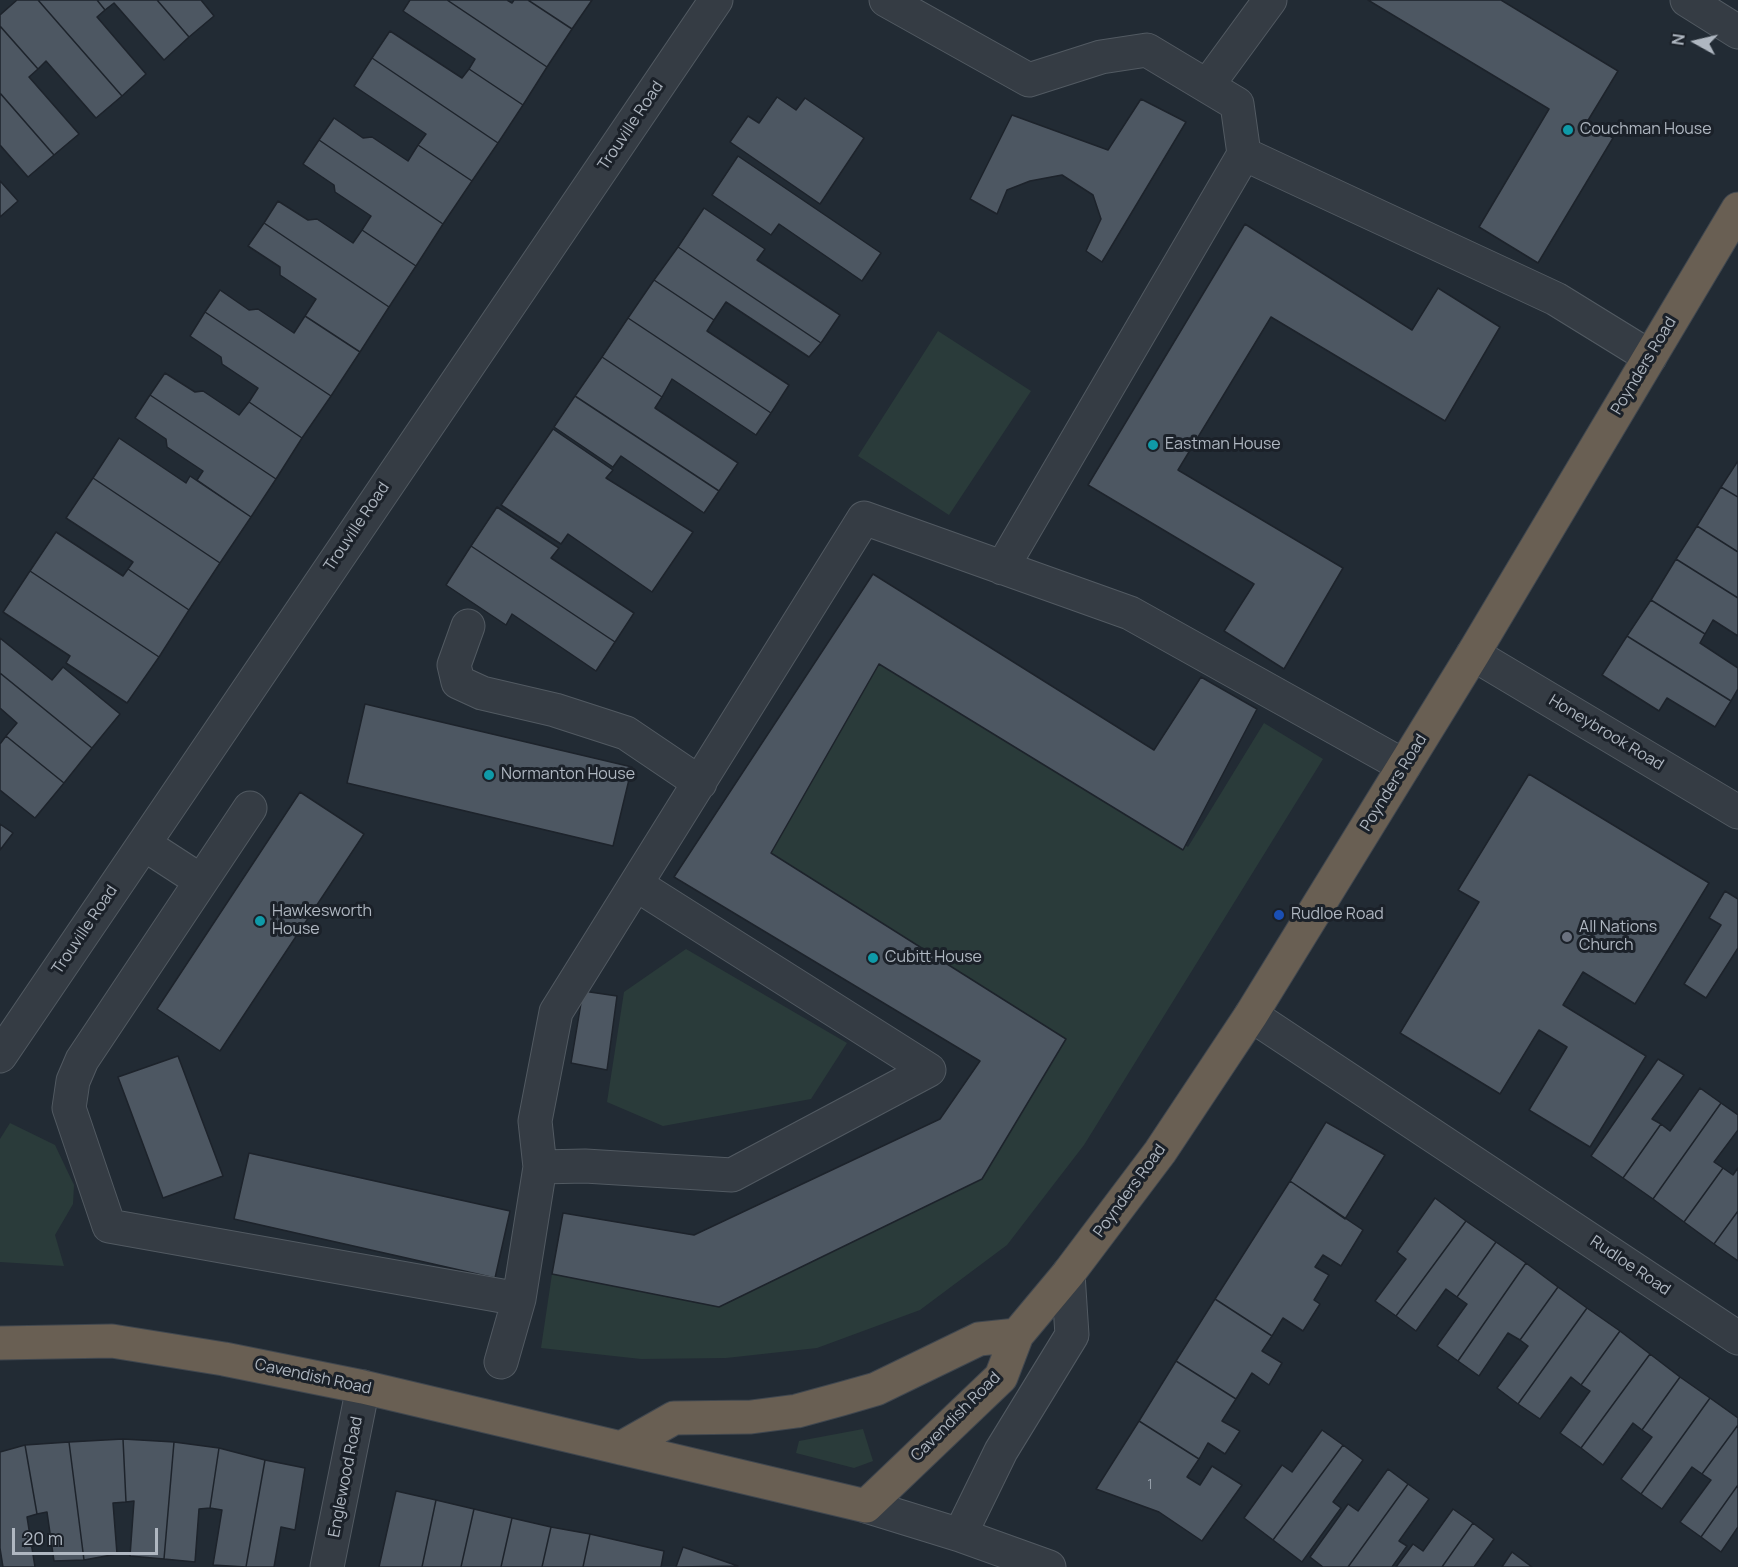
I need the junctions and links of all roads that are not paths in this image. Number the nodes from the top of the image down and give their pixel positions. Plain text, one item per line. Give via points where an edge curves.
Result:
1 (716, 0) edge
2 (886, 0) edge
3 (1270, 0) edge
4 (1687, 0) edge
5 (1738, 32) edge
6 (1207, 86) junction
7 (1244, 154) junction
8 (1738, 209) edge
9 (1650, 357) junction
10 (1002, 568) junction
11 (468, 626) dead end
12 (1473, 654) junction
13 (1404, 766) junction
14 (700, 783) junction
15 (250, 808) dead end
16 (1738, 812) edge
17 (144, 844) junction
18 (201, 881) junction
19 (637, 885) junction
20 (1251, 1015) junction
21 (0, 1056) edge
22 (540, 1167) junction
23 (1068, 1274) junction
24 (519, 1299) junction
25 (1017, 1335) junction
26 (1738, 1338) edge
27 (0, 1343) edge
28 (501, 1362) dead end
29 (363, 1387) junction
30 (621, 1448) junction
31 (866, 1506) junction
32 (960, 1535) junction
33 (327, 1567) edge
34 (1048, 1567) edge

1 - 17 street, Trouville Road
2 - 6 street via 1029,80 1101,57 1148,50
3 - 6 street
4 - 5 street
6 - 7 street via 1237,104
7 - 9 street via 1556,299
7 - 10 street
8 - 9 highway, Poynders Road
9 - 12 highway, Poynders Road
10 - 13 street via 1130,614
10 - 14 street via 864,518
11 - 14 street via 454,664 458,682 482,693 555,710 626,733
12 - 13 highway, Poynders Road
12 - 16 street, Honeybrook Road
13 - 20 highway, Poynders Road
14 - 19 street
15 - 18 street
17 - 18 street
17 - 21 street, Trouville Road
18 - 24 street via 82,1059 73,1081 69,1108 109,1226
19 - 22 street via 556,1012 534,1121
19 - 22 street via 929,1070 732,1175
20 - 23 highway, Poynders Road via 1160,1152
20 - 26 street, Rudloe Road
22 - 24 street
23 - 25 highway, Poynders Road
23 - 32 street via 1072,1335 1001,1451
24 - 28 street
25 - 30 highway via 979,1339 876,1389 797,1410 751,1417 674,1418
25 - 31 highway, Cavendish Road via 1001,1377
27 - 29 highway, Cavendish Road via 112,1341
29 - 30 highway, Cavendish Road
29 - 33 street, Englewood Road
30 - 31 highway, Cavendish Road
31 - 32 street
32 - 34 street

